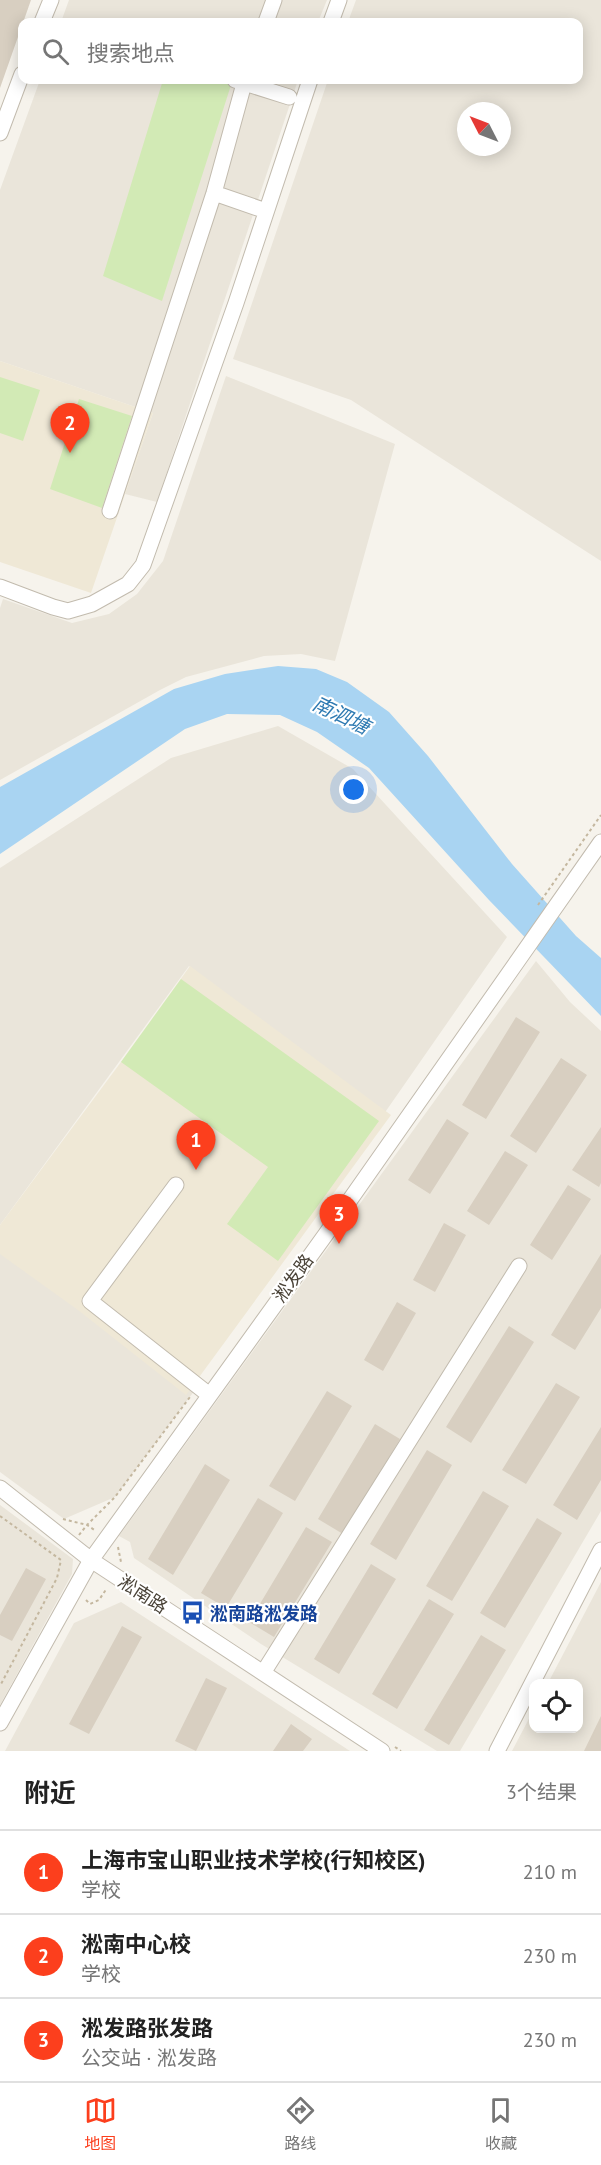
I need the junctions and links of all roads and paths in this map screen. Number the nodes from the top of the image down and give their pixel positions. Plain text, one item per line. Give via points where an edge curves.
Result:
1 (51, 0) edge
2 (274, 0) edge
3 (339, 0) edge
4 (44, 18) edge
5 (267, 18) edge
6 (332, 18) edge
7 (18, 84) edge
8 (241, 84) edge
9 (253, 84) edge
10 (309, 84) edge
11 (289, 97) dead end
12 (0, 133) edge
13 (214, 193) junction
14 (266, 211) junction
15 (110, 511) dead end
16 (0, 587) edge
17 (601, 815) edge
18 (601, 842) edge
19 (563, 869) dead end
20 (176, 1185) dead end
21 (519, 1266) dead end
22 (203, 1390) junction
23 (0, 1488) edge
24 (55, 1513) dead end
25 (0, 1516) edge
26 (601, 1550) edge
27 (91, 1560) junction
28 (263, 1673) junction
29 (0, 1686) edge
30 (0, 1723) edge
31 (382, 1751) edge
32 (497, 1751) edge

1 - 4 street
2 - 5 street
3 - 6 street
7 - 12 street
8 - 13 street
9 - 11 street
10 - 14 street
13 - 14 street
13 - 15 street
14 - 16 street via 143,565 128,584 92,604 68,611
17 - 19 path
18 - 22 street, 淞发路 via 326,1233
20 - 22 street via 90,1301
21 - 28 street
22 - 24 path via 87,1525 64,1520
22 - 27 street, 淞发路
23 - 27 street, 淞南路
25 - 29 path via 61,1560 57,1578
26 - 32 street
27 - 28 street, 淞南路
27 - 30 street, 淞发路
28 - 31 street, 淞南路

